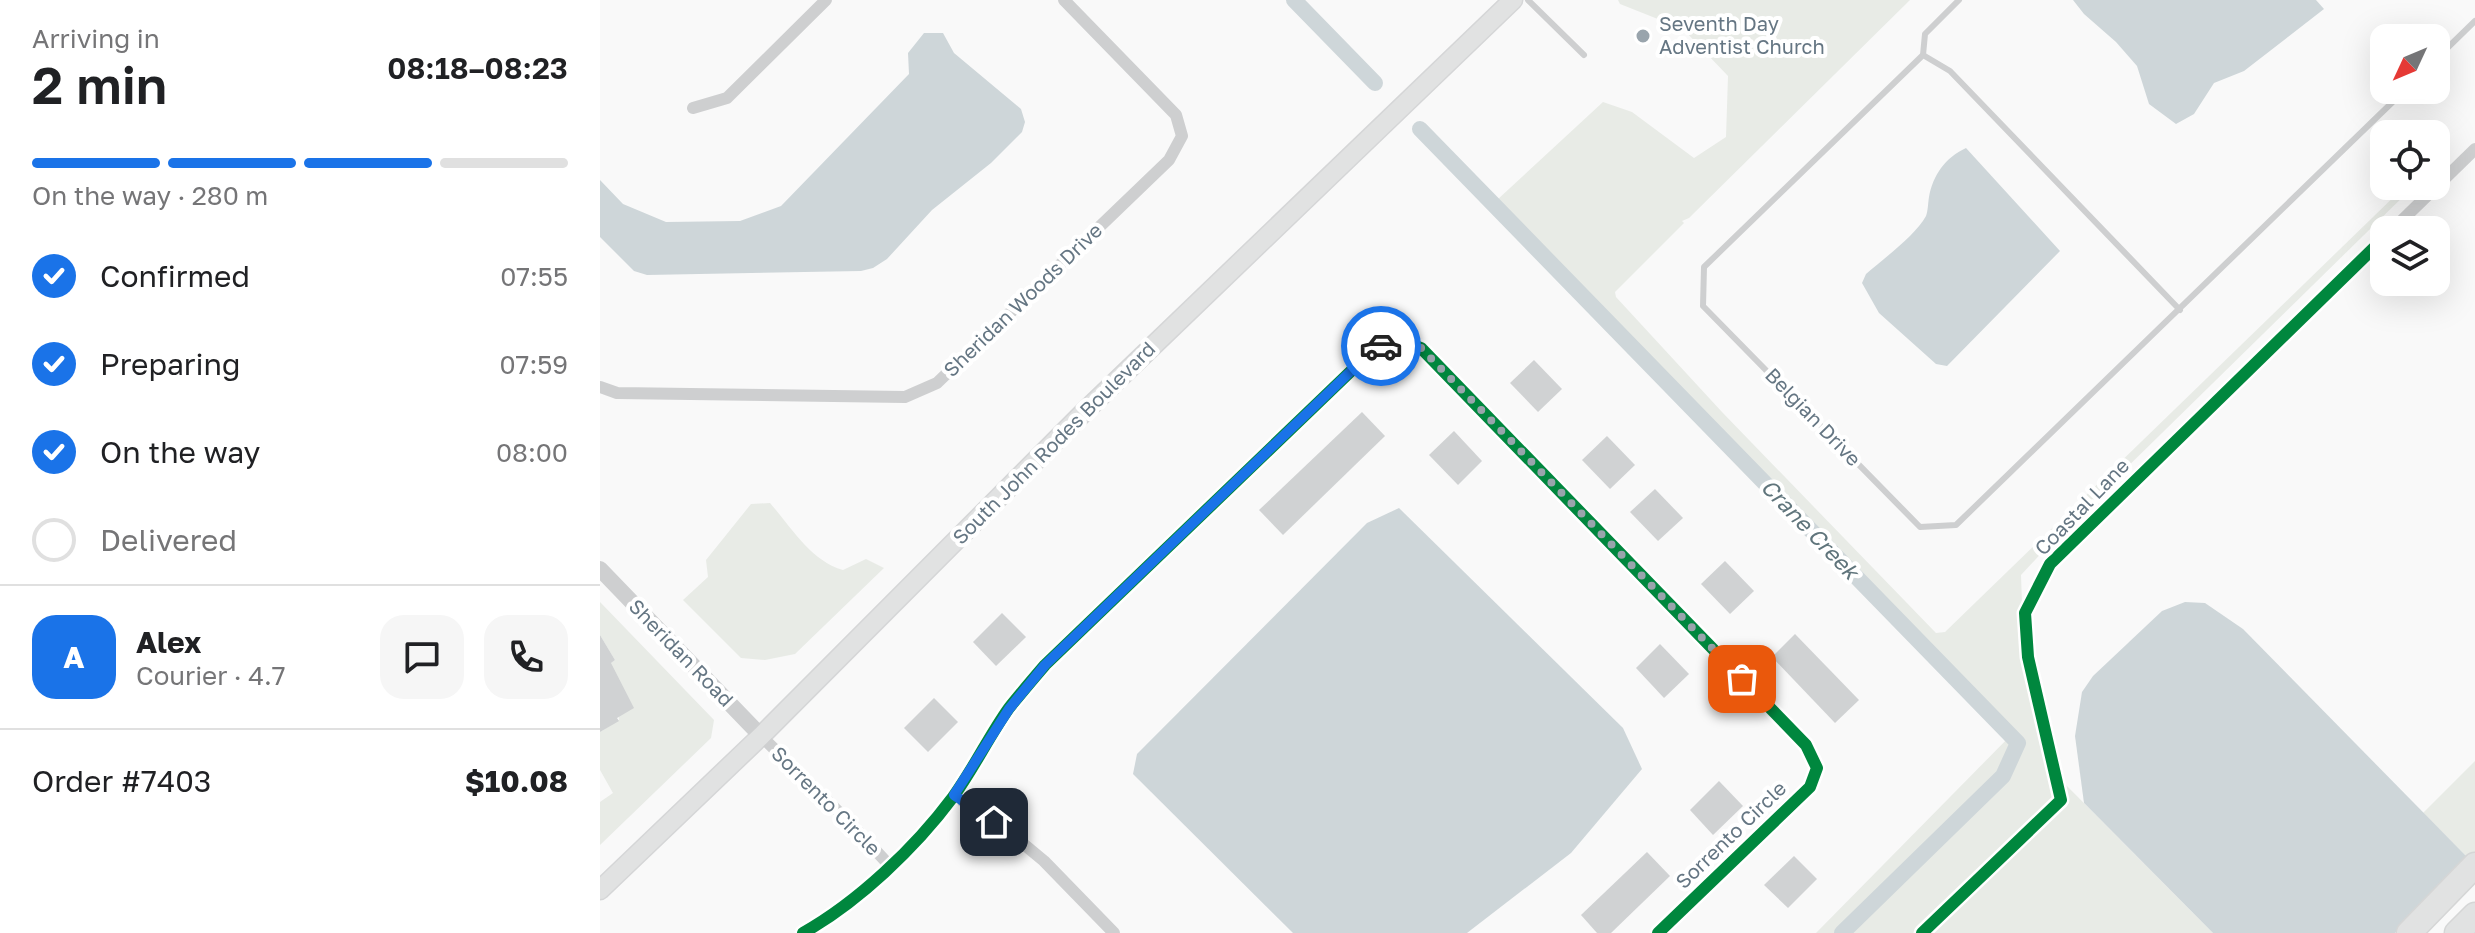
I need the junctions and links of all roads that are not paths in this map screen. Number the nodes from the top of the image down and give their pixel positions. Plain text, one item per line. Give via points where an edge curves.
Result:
1 (826, 0) edge
2 (1064, 0) edge
3 (1513, 0) edge
4 (1528, 0) edge
5 (1959, 0) edge
6 (2475, 21) edge
7 (2450, 45) edge
8 (1584, 55) dead end
9 (1923, 55) junction
10 (2391, 104) edge
11 (693, 108) dead end
12 (2475, 149) edge
13 (2406, 216) edge
14 (2370, 252) edge
15 (2180, 310) junction
16 (600, 387) edge
17 (600, 569) edge
18 (761, 736) junction
19 (954, 795) junction
20 (2475, 865) edge
21 (890, 866) junction
22 (600, 890) edge
23 (2475, 915) edge
24 (803, 933) edge
25 (1114, 933) edge
26 (1658, 933) edge
27 (1922, 933) edge
28 (2409, 933) edge
29 (2457, 933) edge

1 - 11 street via 727,98
2 - 16 street, Sheridan Woods Drive via 1176,115 1182,136 1169,160 937,383 905,397 617,393
3 - 18 main road, South John Rodes Boulevard via 1082,414
4 - 8 lane
5 - 9 lane, Belgian Drive via 1925,34
6 - 7 lane
9 - 15 lane via 1950,71
9 - 15 lane, Belgian Drive via 1704,267 1703,306 1920,527 1956,525
10 - 15 lane, Belgian Drive
12 - 13 street
14 - 27 street, Coastal Lane via 2050,564 2025,613 2028,657 2061,800
17 - 18 street, Sheridan Road
18 - 21 street, Sorrento Circle
18 - 22 main road, South John Rodes Boulevard
19 - 21 street, Sorrento Circle
19 - 25 street via 1044,861
19 - 26 street, Sorrento Circle via 1009,709 1045,665 1374,349 1398,339 1421,348 1806,745 1817,768 1810,787
20 - 28 highway
21 - 24 street, Sorrento Circle via 833,916
23 - 29 highway

